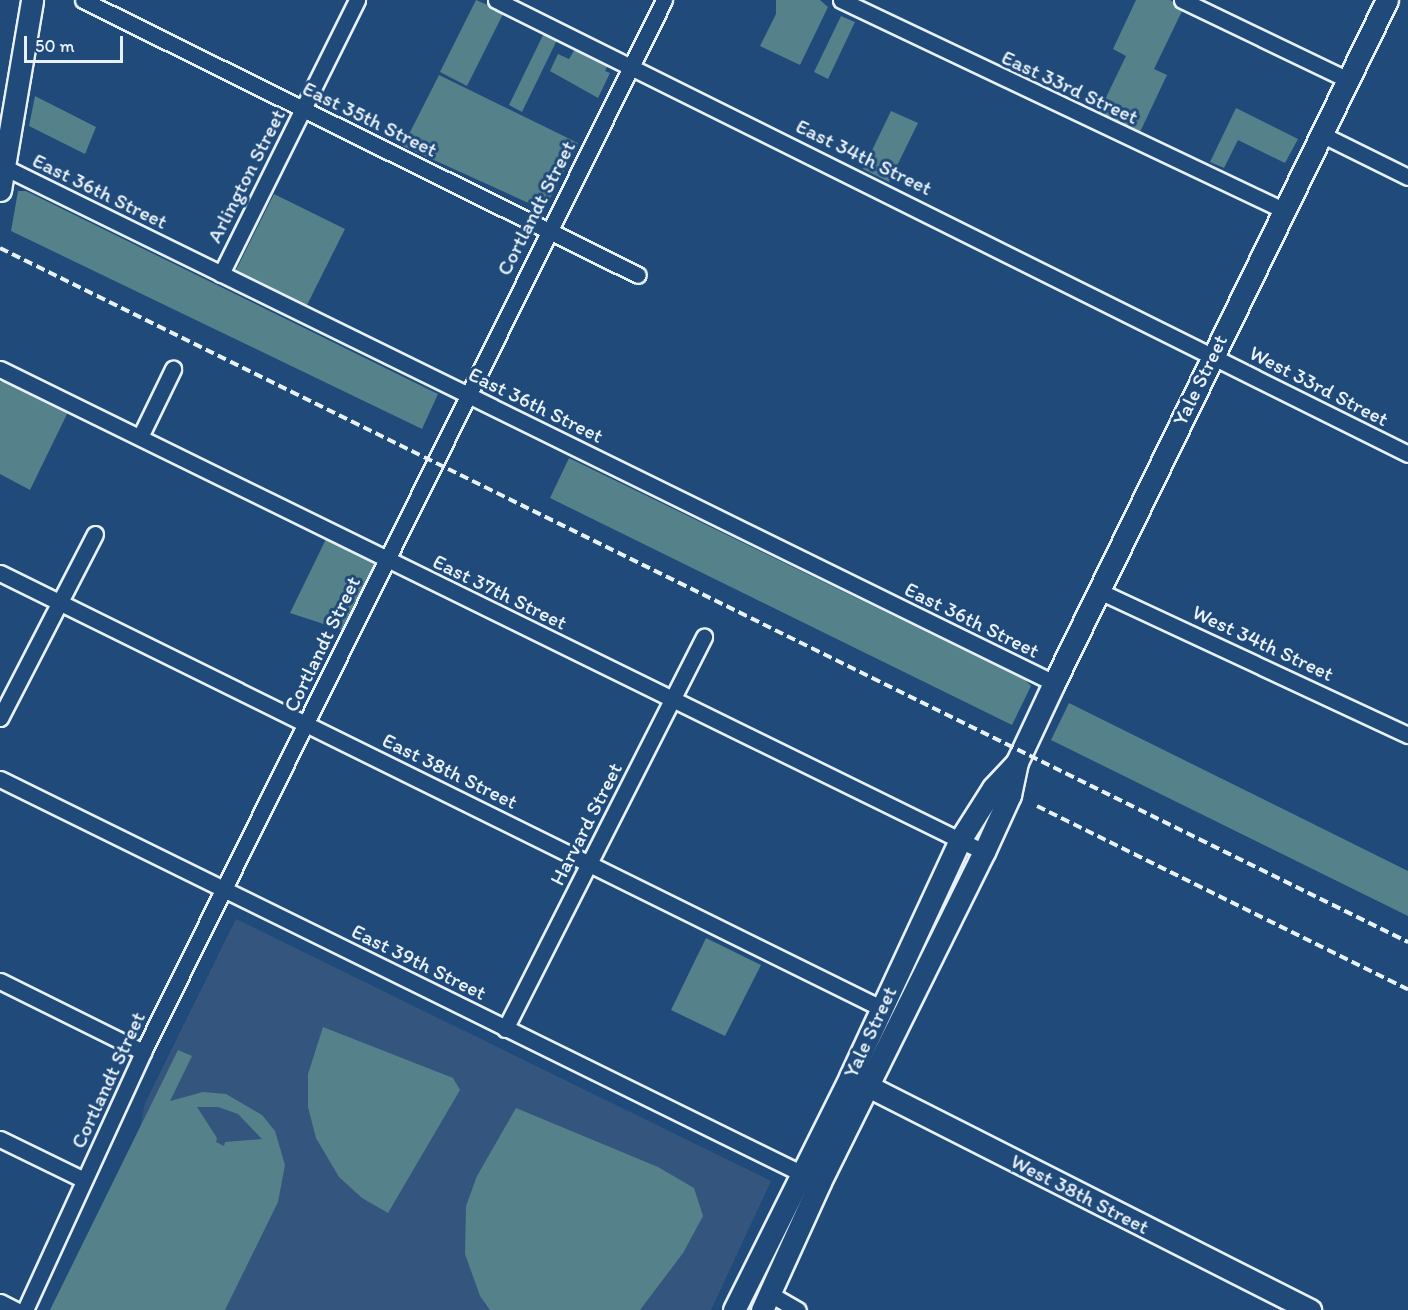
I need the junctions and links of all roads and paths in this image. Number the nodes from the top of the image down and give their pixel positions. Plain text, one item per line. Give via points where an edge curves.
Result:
1 (32, 0) edge
2 (83, 0) edge
3 (120, 0) edge
4 (357, 0) edge
5 (496, 0) edge
6 (664, 0) edge
7 (841, 0) edge
8 (1182, 0) edge
9 (1387, 0) edge
10 (112, 15) junction
11 (631, 68) junction
12 (1348, 80) junction
13 (303, 109) junction
14 (1321, 134) junction
15 (2, 166) edge
16 (1408, 177) edge
17 (0, 190) edge
18 (1283, 210) junction
19 (547, 230) junction
20 (221, 274) junction
21 (638, 275) dead end
22 (1211, 355) junction
23 (0, 369) edge
24 (172, 369) dead end
25 (468, 396) junction
26 (140, 438) junction
27 (1408, 454) edge
28 (94, 534) dead end
29 (386, 561) junction
30 (0, 573) edge
31 (1099, 591) junction
32 (59, 601) junction
33 (704, 637) dead end
34 (1054, 683) junction
35 (673, 698) junction
36 (0, 718) edge
37 (307, 724) junction
38 (1408, 735) edge
39 (1017, 762) junction
40 (0, 779) edge
41 (960, 840) junction
42 (984, 852) junction
43 (590, 864) junction
44 (226, 891) junction
45 (927, 909) junction
46 (951, 922) junction
47 (0, 981) edge
48 (881, 1008) junction
49 (506, 1029) junction
50 (143, 1052) junction
51 (850, 1077) junction
52 (869, 1087) junction
53 (0, 1138) edge
54 (811, 1178) junction
55 (84, 1180) junction
56 (0, 1302) edge
57 (766, 1302) edge
58 (16, 1310) edge
59 (25, 1310) edge
60 (734, 1310) edge
61 (798, 1310) edge
62 (1310, 1310) edge

1 - 15 main road
2 - 10 street, East 35th Street
3 - 10 street
4 - 13 street, Arlington Street
5 - 11 street, East 34th Street
6 - 11 street, Cortlandt Street
7 - 18 street, East 33rd Street
8 - 12 street
9 - 12 main road, Yale Street
10 - 13 street, East 35th Street
11 - 19 street, Cortlandt Street
11 - 22 street, East 34th Street
12 - 14 main road, Yale Street
13 - 19 street, East 35th Street
13 - 20 street, Arlington Street
14 - 16 street
14 - 18 main road, Yale Street
15 - 17 main road
15 - 20 street, East 36th Street
18 - 22 main road, Yale Street
19 - 21 street, East 35th Street
19 - 25 street, Cortlandt Street
20 - 25 street, East 36th Street
22 - 27 street, West 33rd Street
22 - 31 main road, Yale Street
23 - 26 street, East 37th Street
24 - 26 street
25 - 29 street, Cortlandt Street
25 - 34 street, East 36th Street
26 - 29 street, East 37th Street
28 - 32 street
29 - 35 street, East 37th Street
29 - 37 street, Cortlandt Street
30 - 32 street, East 38th Street
31 - 34 main road, Yale Street
31 - 38 street, West 34th Street
32 - 36 street
32 - 37 street, East 38th Street
33 - 35 street, Harvard Street
34 - 39 main road, Yale Street
35 - 41 street, East 37th Street
35 - 43 street, Harvard Street
37 - 43 street, East 38th Street
37 - 44 street, Cortlandt Street
39 - 41 main road, Yale Street via 993,788
39 - 42 main road, Yale Street via 1010,795
40 - 44 street, East 39th Street
41 - 42 street, East 37th Street
41 - 45 main road, Yale Street
42 - 46 main road, Yale Street
43 - 48 street, East 38th Street
43 - 49 street, Harvard Street
44 - 49 street, East 39th Street
44 - 50 street, Cortlandt Street
45 - 46 main road
45 - 48 main road, Yale Street
46 - 52 main road, Yale Street
47 - 50 street
48 - 51 main road, Yale Street
49 - 54 street, East 39th Street
50 - 55 street, Cortlandt Street
51 - 52 main road, West 38th Street
51 - 54 main road, Yale Street
52 - 54 main road, Yale Street
52 - 62 main road, West 38th Street
53 - 55 street
54 - 57 main road, Yale Street
54 - 60 main road, Yale Street
55 - 59 street, Cortlandt Street
56 - 58 street
57 - 61 street

